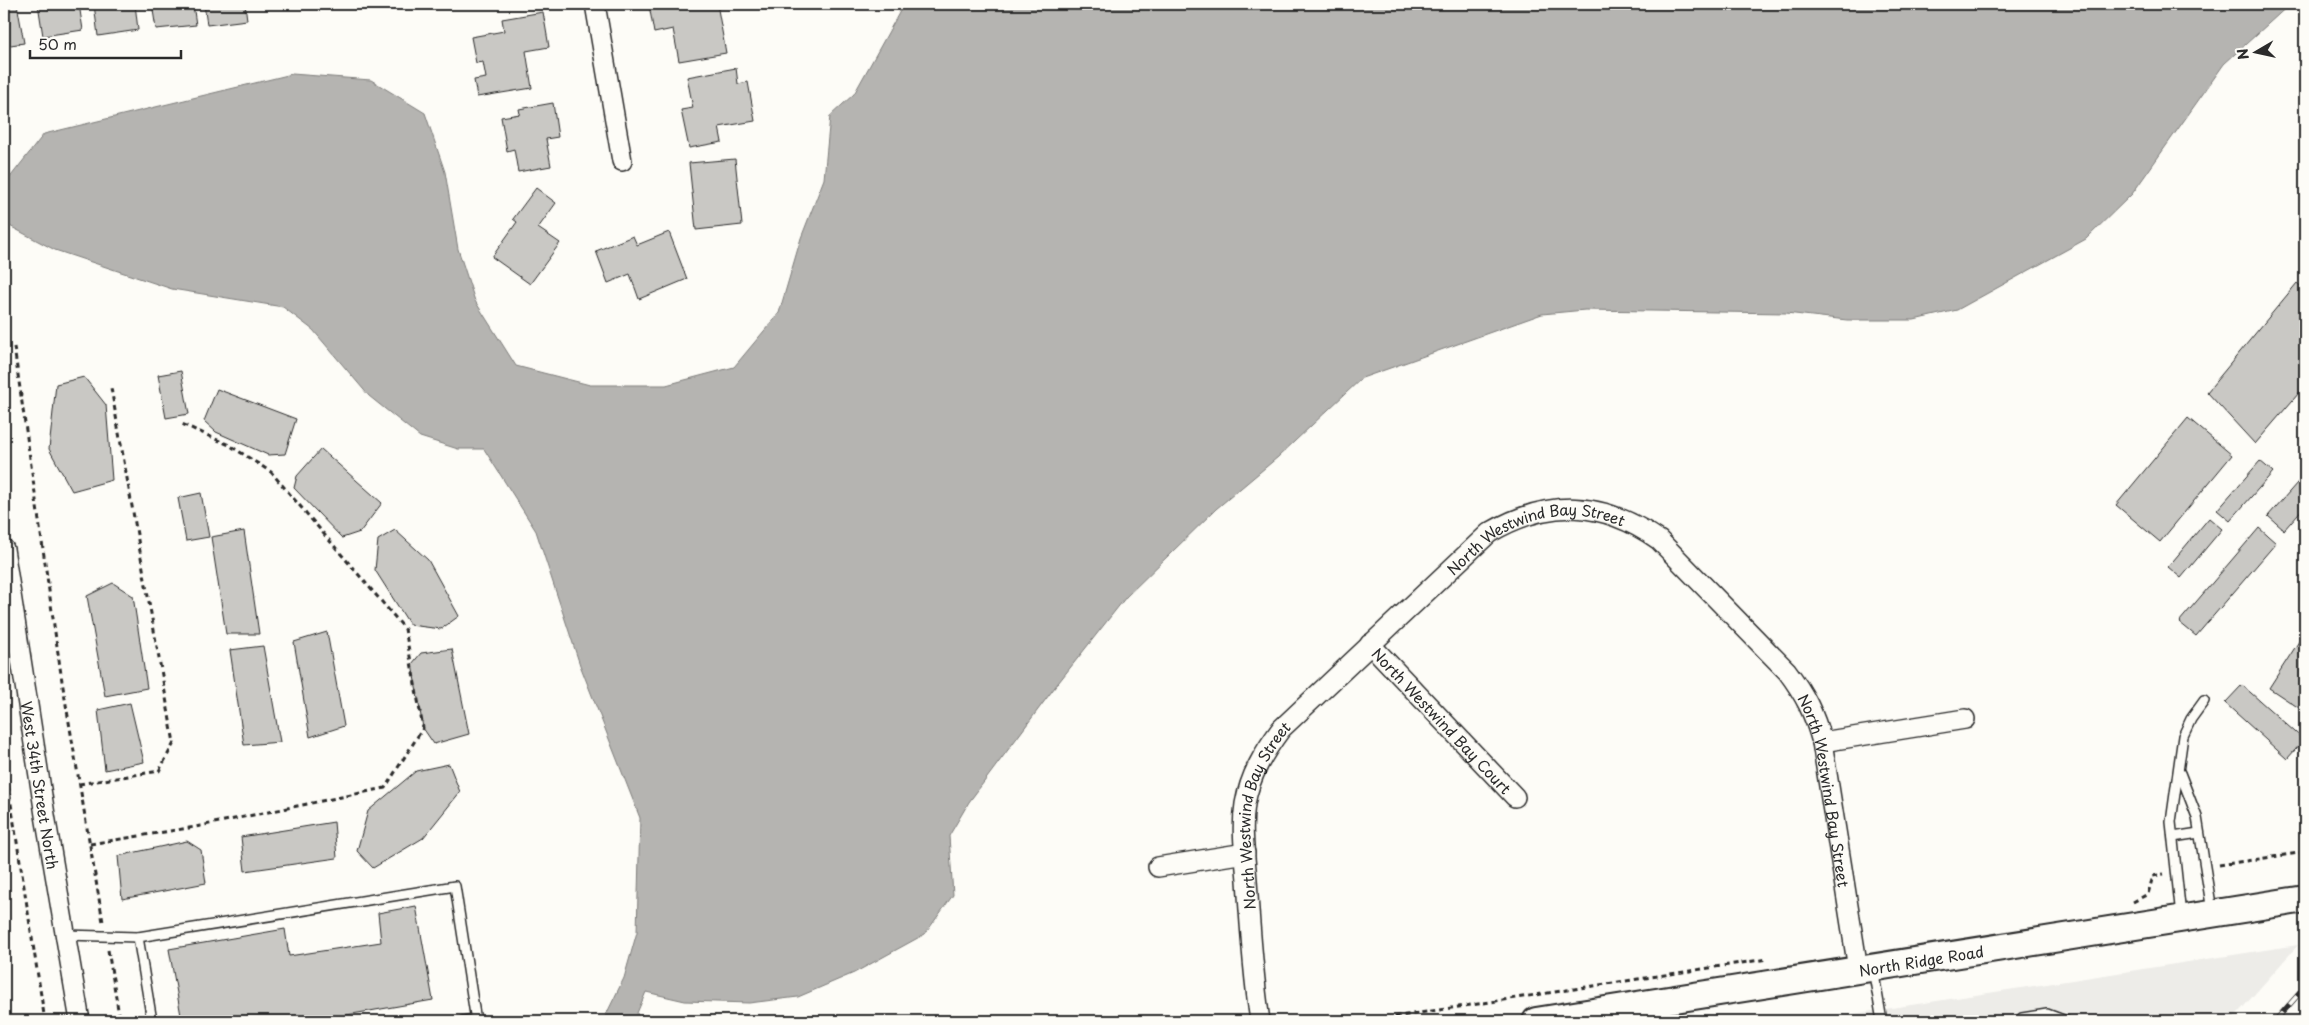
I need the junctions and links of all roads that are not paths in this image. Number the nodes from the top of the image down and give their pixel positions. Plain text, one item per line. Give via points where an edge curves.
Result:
1 (595, 4) edge
2 (622, 161) dead end
3 (4, 548) edge
4 (1370, 644) junction
5 (2204, 701) dead end
6 (1965, 719) dead end
7 (1822, 742) junction
8 (2180, 771) junction
9 (1516, 797) dead end
10 (2199, 832) junction
11 (2173, 838) junction
12 (1245, 853) junction
13 (1158, 867) dead end
14 (2305, 899) edge
15 (2212, 913) junction
16 (2181, 919) junction
17 (65, 934) junction
18 (138, 937) junction
19 (1866, 968) junction
20 (476, 1020) edge
21 (80, 1021) edge
22 (152, 1021) edge
23 (463, 1021) edge
24 (1260, 1021) edge
25 (1536, 1021) edge
26 (1882, 1021) edge
27 (2019, 1021) edge
28 (2066, 1021) edge

1 - 2 street
3 - 17 street, West 34th Street North
4 - 7 street, North Westwind Bay Street via 1489,533 1532,512 1587,508 1613,515 1659,540 1787,672 1803,692
4 - 9 street, North Westwind Bay Court
4 - 12 street, North Westwind Bay Street via 1281,729 1266,750 1253,776 1245,804
5 - 8 lane via 2183,736
6 - 7 street
7 - 19 street, North Westwind Bay Street
8 - 10 lane via 2197,817
8 - 11 lane via 2171,822
10 - 11 lane
10 - 15 lane
11 - 16 lane
12 - 13 street
12 - 24 street, North Westwind Bay Street via 1253,977
14 - 15 main road, North Ridge Road
15 - 16 main road, North Ridge Road
16 - 19 main road, North Ridge Road
17 - 18 lane
17 - 21 street, West 34th Street North
18 - 20 lane via 455,886
18 - 22 lane
19 - 25 main road, North Ridge Road
19 - 26 lane
20 - 23 lane
27 - 28 lane via 2047,1014

